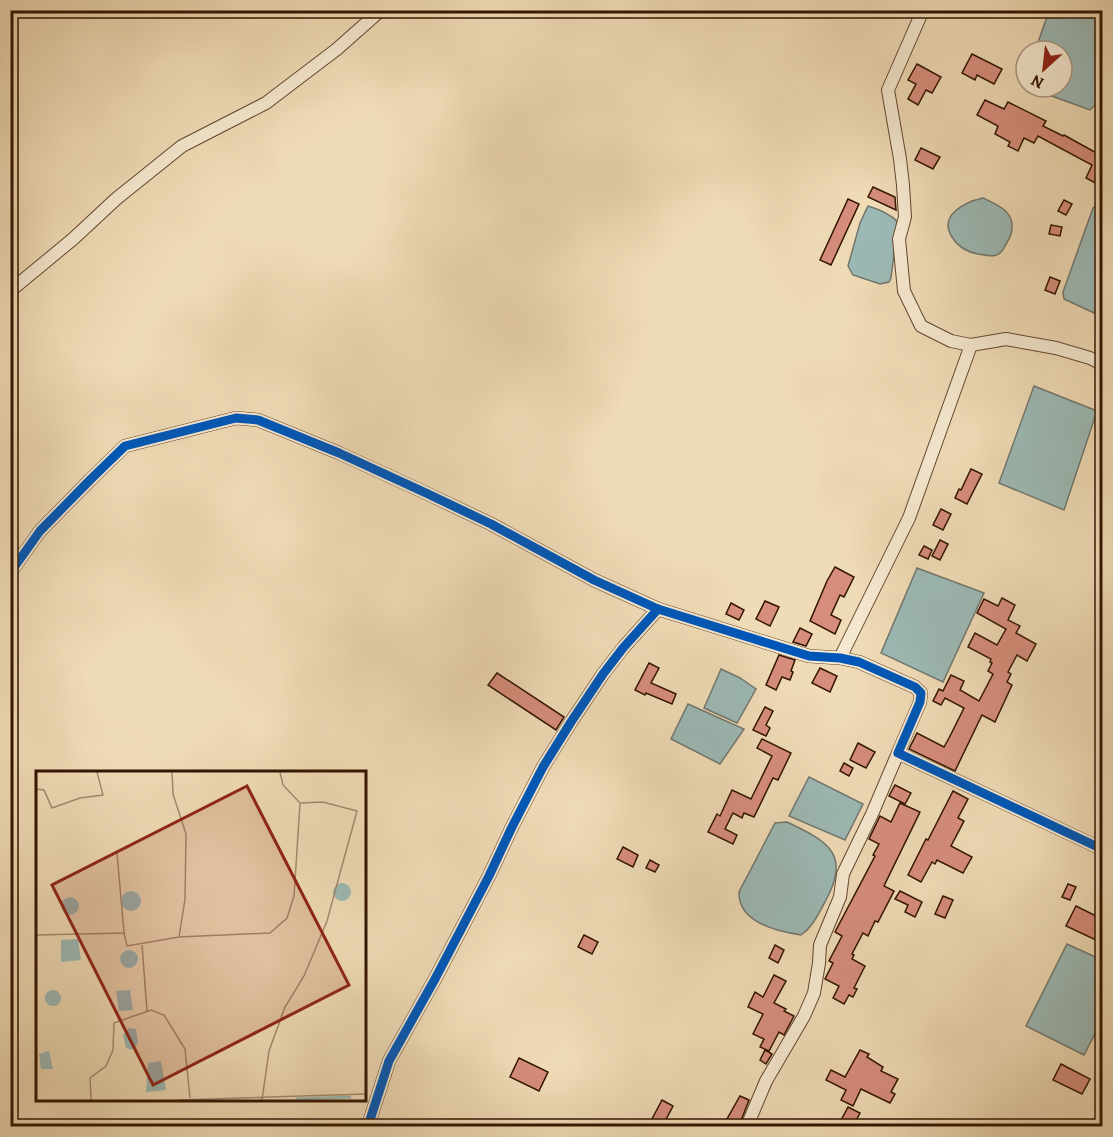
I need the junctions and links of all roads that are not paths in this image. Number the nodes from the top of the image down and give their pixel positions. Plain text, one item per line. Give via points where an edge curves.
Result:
1 (381, 10) edge
2 (923, 10) edge
3 (10, 291) edge
4 (971, 345) junction
5 (1102, 364) edge
6 (10, 573) edge
7 (658, 609) junction
8 (840, 658) junction
9 (898, 753) junction
10 (1102, 849) edge
11 (368, 1126) edge
12 (747, 1126) edge

1 - 3 street via 266,103 182,146
2 - 4 street via 888,90 903,185 904,217 899,239 904,291 921,326 951,341
4 - 5 street via 1006,339 1056,348
4 - 8 street via 909,519
6 - 7 street via 40,531 125,446 237,418 258,420 339,453 492,524 594,580
7 - 8 street via 809,656
7 - 11 street via 603,674 543,767 484,887 389,1061
8 - 9 street via 860,662 921,693
9 - 10 street
9 - 12 street via 843,874 840,897 820,945 814,993 766,1081

